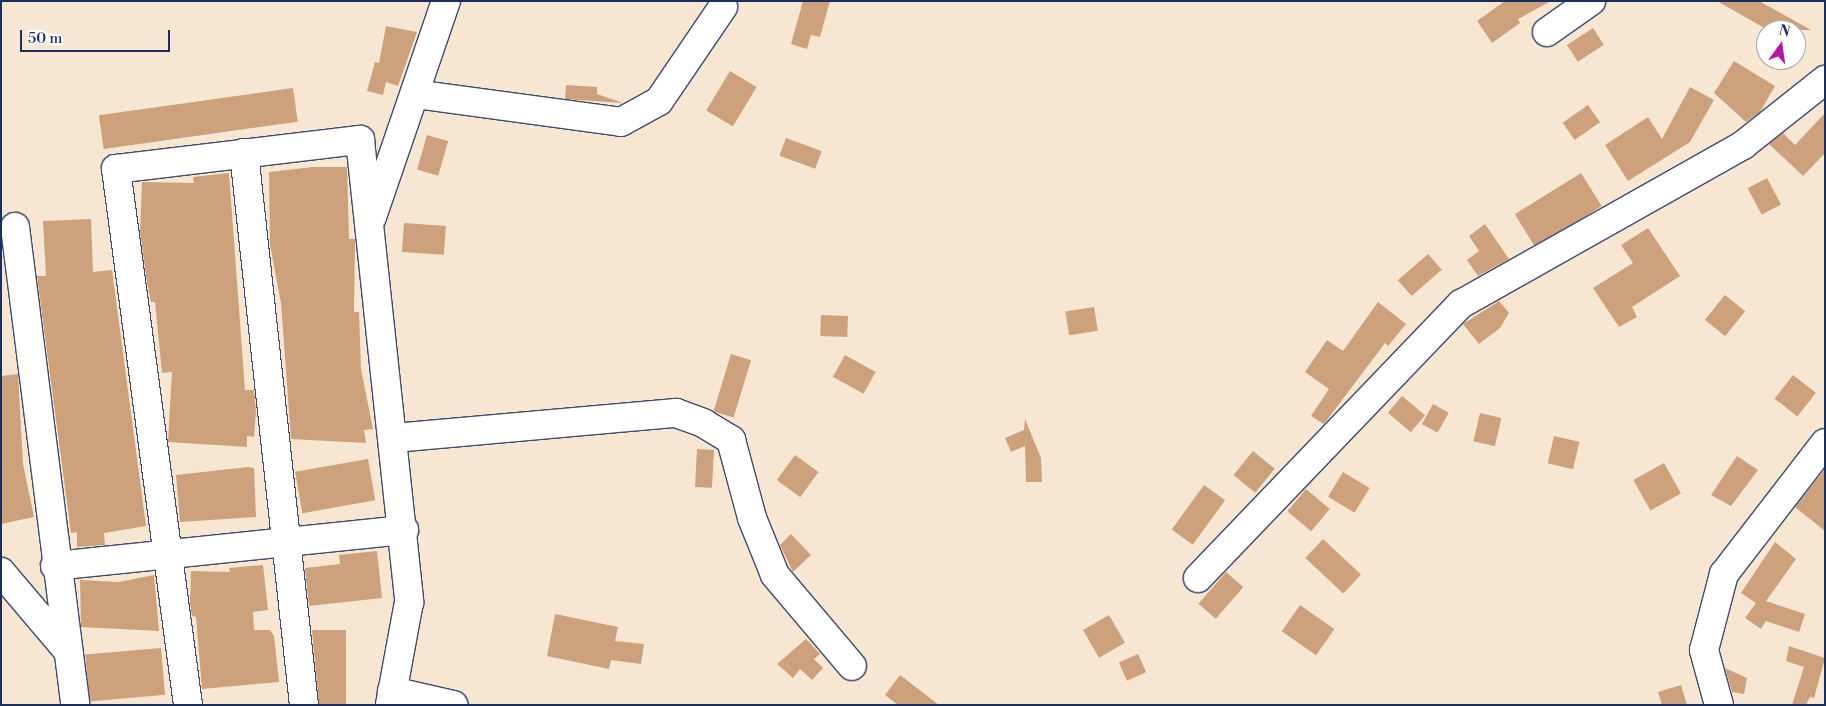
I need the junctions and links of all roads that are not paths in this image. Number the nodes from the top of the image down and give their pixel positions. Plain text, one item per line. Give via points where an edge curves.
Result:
1 (446, 1) edge
2 (1591, 1) edge
3 (723, 7) dead end
4 (1547, 32) dead end
5 (1825, 80) edge
6 (415, 94) junction
7 (244, 153) junction
8 (371, 222) junction
9 (15, 227) dead end
10 (394, 438) junction
11 (1825, 443) edge
12 (404, 530) junction
13 (288, 542) junction
14 (168, 552) junction
15 (55, 566) junction
16 (1, 572) edge
17 (1198, 578) dead end
18 (68, 651) junction
19 (852, 666) dead end
20 (391, 698) edge
21 (75, 705) edge
22 (188, 705) edge
23 (304, 705) edge
24 (454, 705) edge
25 (1719, 705) edge

1 - 6 street
2 - 4 street
3 - 6 street via 659,101 621,122
5 - 17 street via 1743,145 1462,304
6 - 8 street
7 - 8 street via 360,140
7 - 13 street
7 - 14 street via 116,169
8 - 10 street
9 - 15 street
10 - 12 street
10 - 19 street via 676,413 703,423 731,440 752,518 775,576
11 - 25 street via 1724,574 1704,650
12 - 13 street
12 - 20 street via 409,602
13 - 14 street
13 - 23 street
14 - 15 street
14 - 22 street
15 - 18 street
16 - 18 street
18 - 21 street
20 - 24 street

